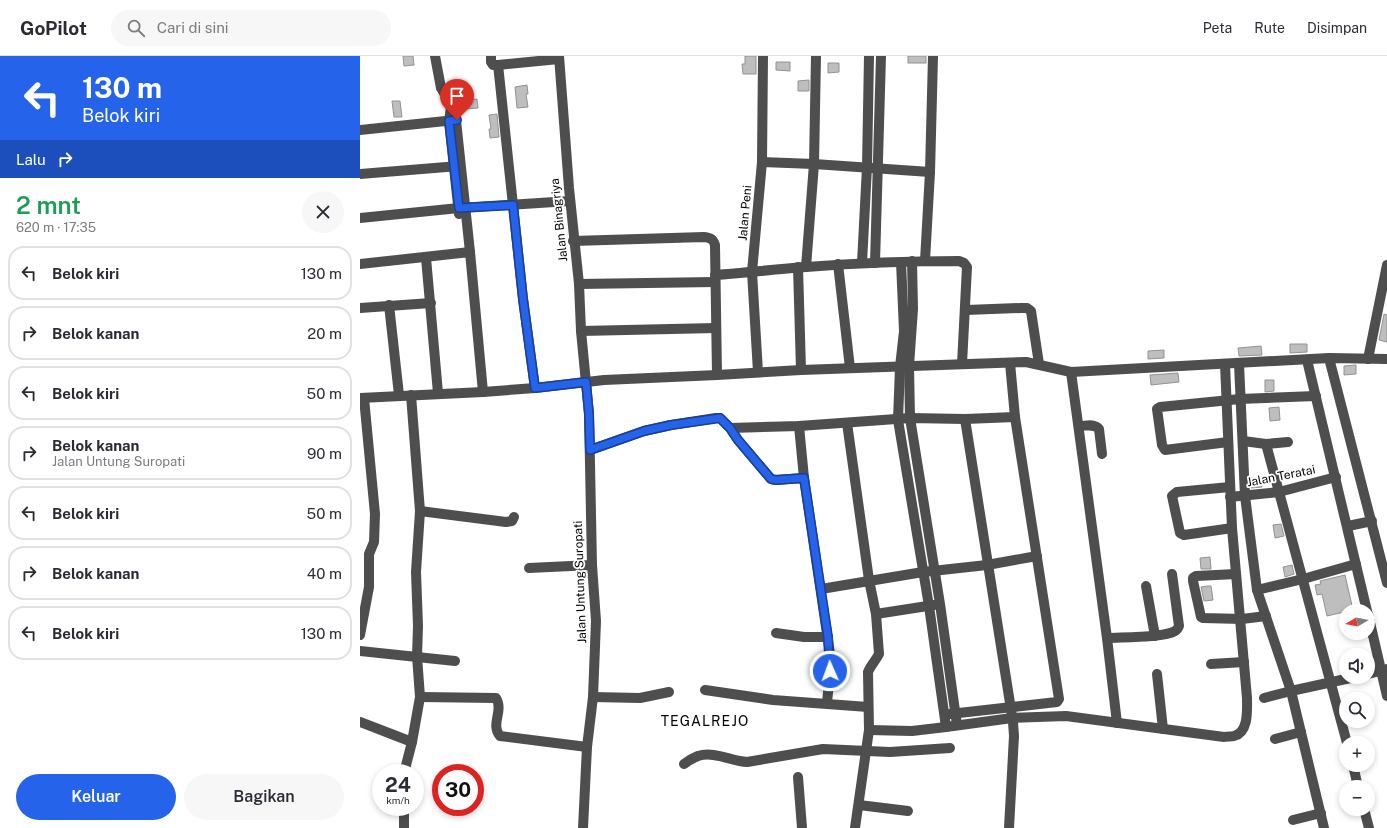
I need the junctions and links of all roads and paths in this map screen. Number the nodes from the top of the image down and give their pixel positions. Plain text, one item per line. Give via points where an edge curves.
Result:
1 (435, 56) edge
2 (491, 56) edge
3 (763, 56) edge
4 (816, 56) edge
5 (869, 56) edge
6 (881, 56) edge
7 (933, 56) edge
8 (559, 57) edge
9 (498, 65) junction
10 (453, 120) junction
11 (360, 130) edge
12 (762, 162) junction
13 (814, 164) junction
14 (457, 166) junction
15 (867, 168) junction
16 (878, 168) junction
17 (930, 172) junction
18 (360, 174) edge
19 (570, 201) junction
20 (513, 205) junction
21 (462, 208) junction
22 (360, 218) edge
23 (573, 241) junction
24 (467, 252) junction
25 (426, 258) junction
26 (912, 261) junction
27 (925, 261) junction
28 (901, 262) junction
29 (862, 263) junction
30 (875, 263) junction
31 (360, 264) edge
32 (838, 264) junction
33 (1387, 265) edge
34 (802, 267) junction
35 (752, 272) junction
36 (715, 279) junction
37 (579, 284) junction
38 (430, 303) junction
39 (389, 305) junction
40 (360, 308) edge
41 (966, 310) junction
42 (716, 328) junction
43 (581, 330) junction
44 (908, 331) junction
45 (1329, 358) junction
46 (1368, 359) junction
47 (1387, 359) edge
48 (1307, 360) junction
49 (1010, 363) junction
50 (962, 364) junction
51 (1039, 364) junction
52 (1224, 364) junction
53 (1239, 364) junction
54 (905, 367) junction
55 (850, 368) junction
56 (801, 370) junction
57 (758, 372) junction
58 (1071, 372) junction
59 (717, 375) junction
60 (586, 382) junction
61 (535, 388) junction
62 (483, 392) junction
63 (438, 393) junction
64 (411, 394) junction
65 (399, 395) junction
66 (1316, 396) junction
67 (362, 398) edge
68 (1240, 399) junction
69 (1226, 400) junction
70 (1016, 417) junction
71 (910, 418) junction
72 (966, 419) junction
73 (898, 420) junction
74 (847, 423) junction
75 (799, 426) junction
76 (1080, 426) junction
77 (730, 428) junction
78 (1243, 441) junction
79 (1228, 442) junction
80 (1288, 442) dead end
81 (1266, 444) junction
82 (590, 450) junction
83 (1102, 454) dead end
84 (804, 478) junction
85 (1336, 478) junction
86 (1279, 492) junction
87 (1236, 495) junction
88 (420, 511) junction
89 (514, 517) dead end
90 (1372, 521) junction
91 (1348, 526) junction
92 (1232, 528) junction
93 (364, 554) edge
94 (1037, 556) junction
95 (1356, 564) junction
96 (592, 565) junction
97 (987, 565) junction
98 (529, 568) dead end
99 (934, 571) junction
100 (923, 572) junction
101 (1172, 574) dead end
102 (1236, 574) junction
103 (1303, 579) junction
104 (869, 580) junction
105 (1387, 583) edge
106 (1146, 586) dead end
107 (821, 589) junction
108 (1257, 590) junction
109 (940, 604) junction
110 (1366, 604) edge
111 (929, 606) junction
112 (876, 614) junction
113 (1266, 616) junction
114 (1243, 618) junction
115 (776, 633) dead end
116 (360, 635) edge
117 (1155, 636) junction
118 (828, 637) junction
119 (1375, 637) edge
120 (1107, 638) junction
121 (360, 651) edge
122 (417, 656) junction
123 (455, 661) dead end
124 (1244, 662) junction
125 (1211, 664) dead end
126 (1384, 670) edge
127 (1157, 674) dead end
128 (1339, 680) edge
129 (1331, 682) junction
130 (705, 690) dead end
131 (1291, 691) junction
132 (668, 692) dead end
133 (1387, 696) edge
134 (420, 697) junction
135 (593, 697) junction
136 (1264, 698) dead end
137 (827, 703) junction
138 (868, 707) junction
139 (1010, 707) junction
140 (956, 713) junction
141 (944, 715) junction
142 (1012, 720) junction
143 (360, 722) edge
144 (1117, 723) junction
145 (957, 725) junction
146 (946, 727) junction
147 (1162, 729) junction
148 (1301, 732) junction
149 (869, 733) junction
150 (1345, 736) edge
151 (1275, 739) dead end
152 (411, 744) junction
153 (588, 747) junction
154 (950, 748) dead end
155 (868, 750) junction
156 (406, 764) edge
157 (684, 764) dead end
158 (798, 777) dead end
159 (859, 805) junction
160 (908, 811) dead end
161 (1321, 813) junction
162 (404, 816) edge
163 (1366, 816) edge
164 (1293, 820) dead end
165 (404, 828) edge
166 (583, 828) edge
167 (802, 828) edge
168 (855, 828) edge
169 (1009, 828) edge
170 (1324, 828) edge
171 (1369, 828) edge

1 - 10 street via 442,88 452,105
2 - 9 street via 493,65
3 - 12 street, Jalan Peni
4 - 13 street
5 - 15 street
6 - 16 street
7 - 17 street
8 - 9 street
8 - 19 street, Jalan Binagriya
9 - 20 street
10 - 11 street
10 - 14 street
12 - 13 street
12 - 35 street, Jalan Peni
13 - 15 street
13 - 34 street
14 - 18 street
14 - 21 street
15 - 16 street
15 - 29 street
16 - 17 street
16 - 30 street
17 - 27 street
19 - 20 street
19 - 23 street, Jalan Binagriya
20 - 21 street
20 - 61 street
21 - 22 street
21 - 24 street
23 - 36 street via 711,238 715,245
23 - 37 street, Jalan Binagriya
24 - 25 street
24 - 62 street
25 - 31 street
25 - 38 street
26 - 27 street
26 - 28 street
26 - 44 street
27 - 41 street via 964,263 967,267
28 - 30 street
28 - 44 street
29 - 30 street
29 - 32 street
32 - 34 street
32 - 55 street
33 - 46 street
34 - 35 street
34 - 56 street
35 - 36 street
35 - 57 street, Jalan Peni
36 - 37 street
36 - 42 street
37 - 43 street, Jalan Binagriya
38 - 39 street
38 - 63 street
39 - 40 street
39 - 65 street
41 - 50 street
41 - 51 street via 1027,308 1031,311
42 - 43 street
42 - 59 street
43 - 60 street, Jalan Binagriya
44 - 54 street
45 - 46 street
45 - 48 street
45 - 90 street
46 - 47 street
48 - 53 street
48 - 66 street
49 - 50 street
49 - 51 street
49 - 70 street
50 - 54 street
51 - 58 street
52 - 53 street
52 - 58 street
52 - 69 street
53 - 68 street
54 - 55 street
54 - 71 street
54 - 73 street
55 - 56 street
56 - 57 street
57 - 59 street
58 - 76 street
59 - 60 street
60 - 61 street
60 - 82 street, Jalan Untung Suropati
61 - 62 street
62 - 63 street
63 - 64 street
64 - 65 street
64 - 88 street
65 - 67 street
66 - 68 street
66 - 85 street
67 - 93 street via 376,514 374,542
68 - 69 street
68 - 78 street
69 - 79 street
69 - 79 street via 1157,409 1165,450
70 - 72 street
70 - 94 street
71 - 72 street
71 - 73 street
71 - 99 street
72 - 97 street
73 - 74 street
73 - 100 street
74 - 75 street
74 - 104 street
75 - 77 street
75 - 84 street
76 - 83 street via 1097,426
76 - 120 street
77 - 82 street via 720,418 671,425 644,431
77 - 84 street via 771,479
78 - 81 street
78 - 87 street
79 - 87 street
80 - 81 street
81 - 86 street
82 - 96 street, Jalan Untung Suropati
84 - 107 street
85 - 86 street, Jalan Teratai
85 - 91 street
86 - 87 street, Jalan Teratai
86 - 103 street
87 - 92 street
87 - 92 street, Jalan Teratai via 1177,492 1172,496 1180,533 1184,535
87 - 108 street
88 - 89 street via 506,522 512,521
88 - 122 street via 416,572
90 - 91 street
90 - 105 street
91 - 95 street
92 - 102 street
93 - 116 street via 369,588
94 - 97 street
94 - 139 street via 1059,699 1057,702
95 - 103 street
95 - 110 street
96 - 98 street
96 - 135 street, Jalan Untung Suropati via 596,621
97 - 99 street
97 - 139 street
99 - 100 street
99 - 109 street
100 - 104 street
100 - 111 street
101 - 117 street via 1178,626 1175,631
102 - 114 street
102 - 114 street via 1196,576 1193,581 1201,617
103 - 108 street
103 - 129 street
104 - 107 street
104 - 112 street
106 - 117 street
107 - 118 street
108 - 113 street
109 - 111 street
109 - 140 street
111 - 112 street
111 - 141 street
112 - 138 street via 879,654 868,672
113 - 114 street
113 - 131 street
114 - 124 street
115 - 118 street
117 - 120 street
118 - 137 street via 830,671
119 - 126 street
120 - 144 street
121 - 122 street
122 - 123 street
122 - 134 street
124 - 125 street
124 - 147 street via 1247,714 1241,732 1235,736 1224,737
126 - 133 street
127 - 147 street
128 - 129 street
129 - 131 street
129 - 150 street
130 - 137 street via 773,700
131 - 136 street
131 - 148 street
132 - 135 street via 640,698
134 - 152 street
134 - 153 street via 496,698 500,709 495,725 500,736
135 - 153 street, Jalan Untung Suropati
137 - 138 street
138 - 149 street
139 - 140 street
139 - 142 street
140 - 141 street
140 - 145 street
141 - 146 street
142 - 144 street via 1066,716
142 - 145 street
142 - 169 street via 1014,736
143 - 152 street
144 - 147 street
145 - 146 street
146 - 149 street
148 - 151 street
148 - 161 street
149 - 155 street
152 - 156 street
153 - 166 street, Jalan Untung Suropati
154 - 155 street via 910,751
155 - 157 street via 823,749 747,762 713,754 697,756
155 - 159 street
158 - 167 street
159 - 160 street
159 - 168 street
161 - 164 street
161 - 170 street
162 - 165 street
163 - 171 street

